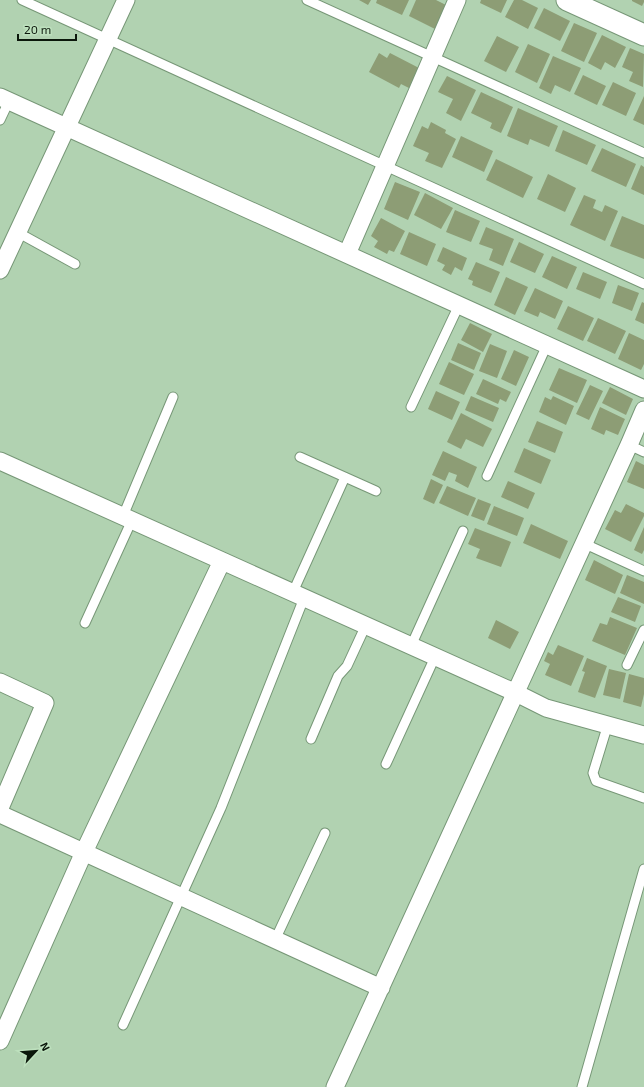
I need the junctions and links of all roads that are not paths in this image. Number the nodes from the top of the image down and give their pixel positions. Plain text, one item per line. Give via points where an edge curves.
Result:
1 (22, 0) edge
2 (126, 0) edge
3 (307, 0) edge
4 (457, 0) edge
5 (568, 0) edge
6 (644, 35) edge
7 (108, 39) junction
8 (432, 57) junction
9 (4, 99) edge
10 (0, 120) edge
11 (66, 127) junction
12 (644, 153) edge
13 (385, 166) junction
14 (18, 232) junction
15 (347, 254) junction
16 (75, 264) dead end
17 (0, 270) edge
18 (644, 284) edge
19 (459, 305) junction
20 (547, 345) junction
21 (644, 389) edge
22 (173, 397) dead end
23 (411, 407) dead end
24 (644, 410) edge
25 (637, 448) edge
26 (300, 457) dead end
27 (0, 461) edge
28 (486, 476) dead end
29 (345, 477) junction
30 (376, 491) dead end
31 (127, 518) junction
32 (463, 530) dead end
33 (584, 543) junction
34 (222, 560) junction
35 (644, 571) edge
36 (299, 595) junction
37 (85, 623) dead end
38 (366, 625) junction
39 (644, 630) edge
40 (411, 646) junction
41 (435, 657) junction
42 (627, 665) dead end
43 (0, 682) edge
44 (516, 693) junction
45 (608, 724) junction
46 (644, 734) edge
47 (311, 739) dead end
48 (386, 764) dead end
49 (644, 798) edge
50 (1, 815) edge
51 (325, 833) dead end
52 (84, 852) junction
53 (644, 869) edge
54 (182, 897) junction
55 (275, 940) junction
56 (381, 988) junction
57 (123, 1025) dead end
58 (0, 1041) edge
59 (335, 1087) edge
60 (582, 1087) edge

1 - 7 lane
2 - 7 street
3 - 8 lane
4 - 8 street
5 - 6 street
7 - 11 street
7 - 13 lane
8 - 12 lane
8 - 13 street
9 - 10 lane
9 - 11 street
11 - 14 street
11 - 15 street
13 - 15 street
13 - 18 lane
14 - 16 lane
14 - 17 street
15 - 19 street
19 - 20 street
19 - 23 lane
20 - 21 street
20 - 28 lane
22 - 31 lane
24 - 25 street
25 - 33 street
26 - 29 lane
27 - 31 street
29 - 30 lane
29 - 36 lane
31 - 34 street
31 - 37 lane
32 - 40 lane
33 - 35 lane
33 - 44 street
34 - 36 street
34 - 52 street
36 - 38 street
36 - 54 lane via 221,808
38 - 40 street
38 - 47 lane via 347,666 338,676
39 - 42 lane
40 - 41 street
41 - 44 street
41 - 48 lane
43 - 50 street via 45,703
44 - 45 street via 546,708
44 - 56 street
45 - 46 street
45 - 49 lane via 593,773 596,781
50 - 52 street
51 - 55 lane
52 - 54 street
52 - 58 street
53 - 60 lane
54 - 55 street
54 - 57 lane
55 - 56 street
56 - 59 street

